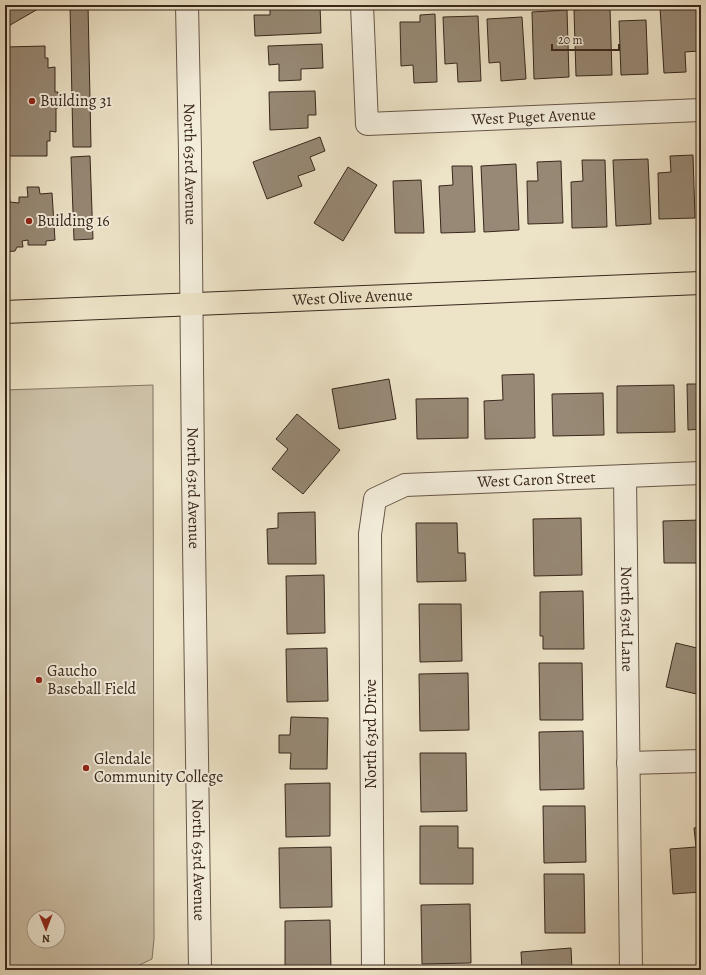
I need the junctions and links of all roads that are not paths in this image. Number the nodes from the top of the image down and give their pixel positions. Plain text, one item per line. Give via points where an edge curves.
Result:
1 (187, 5) edge
2 (362, 5) edge
3 (701, 110) edge
4 (701, 283) edge
5 (192, 304) junction
6 (5, 312) edge
7 (701, 473) edge
8 (625, 476) junction
9 (375, 499) joint
10 (701, 761) edge
11 (628, 763) junction
12 (200, 970) edge
13 (373, 970) edge
14 (631, 970) edge

1 - 5 street, North 63rd Avenue
2 - 3 street, West Puget Avenue via 367,124
4 - 5 main road, West Olive Avenue
5 - 6 main road, West Olive Avenue
5 - 12 street, North 63rd Avenue
7 - 8 street, West Caron Street
8 - 9 street, West Caron Street via 404,485
8 - 11 street, North 63rd Lane
9 - 13 street, North 63rd Drive via 370,534
10 - 11 street
11 - 14 street, North 63rd Lane

